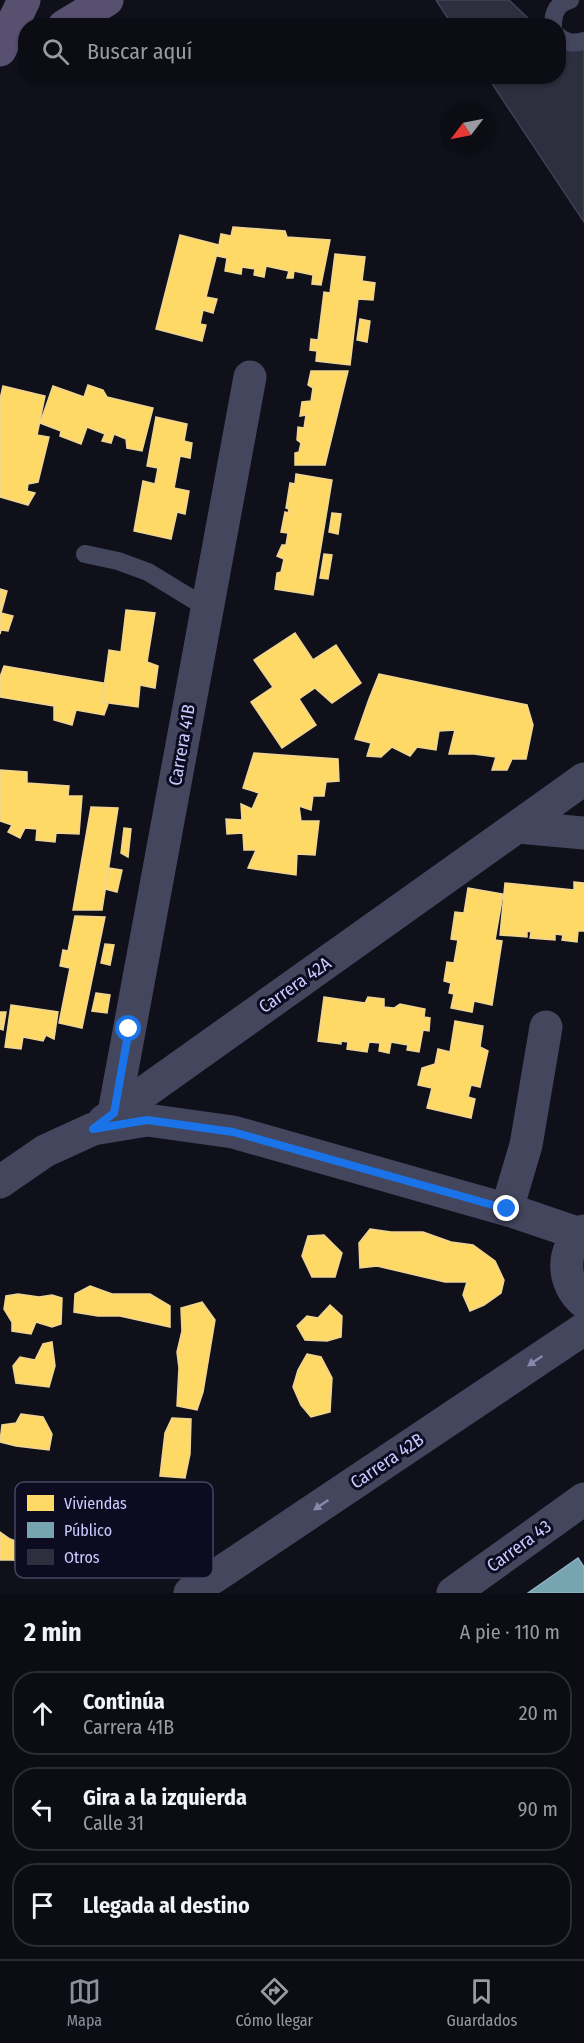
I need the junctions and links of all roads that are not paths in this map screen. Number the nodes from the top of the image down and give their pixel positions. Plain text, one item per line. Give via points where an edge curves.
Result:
1 (24, 0) edge
2 (107, 0) edge
3 (570, 0) edge
4 (579, 0) edge
5 (584, 2) edge
6 (77, 18) edge
7 (553, 18) edge
8 (566, 41) edge
9 (581, 46) edge
10 (0, 51) edge
11 (18, 59) edge
12 (0, 72) edge
13 (250, 377) dead end
14 (86, 554) dead end
15 (207, 608) junction
16 (584, 779) edge
17 (518, 827) junction
18 (584, 833) edge
19 (546, 1027) dead end
20 (104, 1121) junction
21 (0, 1182) edge
22 (511, 1210) junction
23 (577, 1242) edge
24 (584, 1302) edge
25 (584, 1329) edge
26 (584, 1499) edge
27 (212, 1578) edge
28 (213, 1578) edge
29 (190, 1593) edge
30 (453, 1593) edge

1 - 10 main road
2 - 6 main road
3 - 7 lane via 556,9
4 - 5 lane
8 - 9 lane
11 - 12 main road
13 - 15 street, Carrera 41B
14 - 15 lane via 148,572
15 - 20 street, Carrera 41B
16 - 17 street, Carrera 42A
17 - 18 street
17 - 20 street, Carrera 42A
19 - 22 street
20 - 21 street, Carrera 42A via 45,1151
20 - 22 street via 147,1120 233,1132
22 - 23 street
23 - 24 street via 568,1279
25 -> 28 street, Carrera 42B
26 - 30 street, Carrera 43
27 -> 29 street, Carrera 42B

